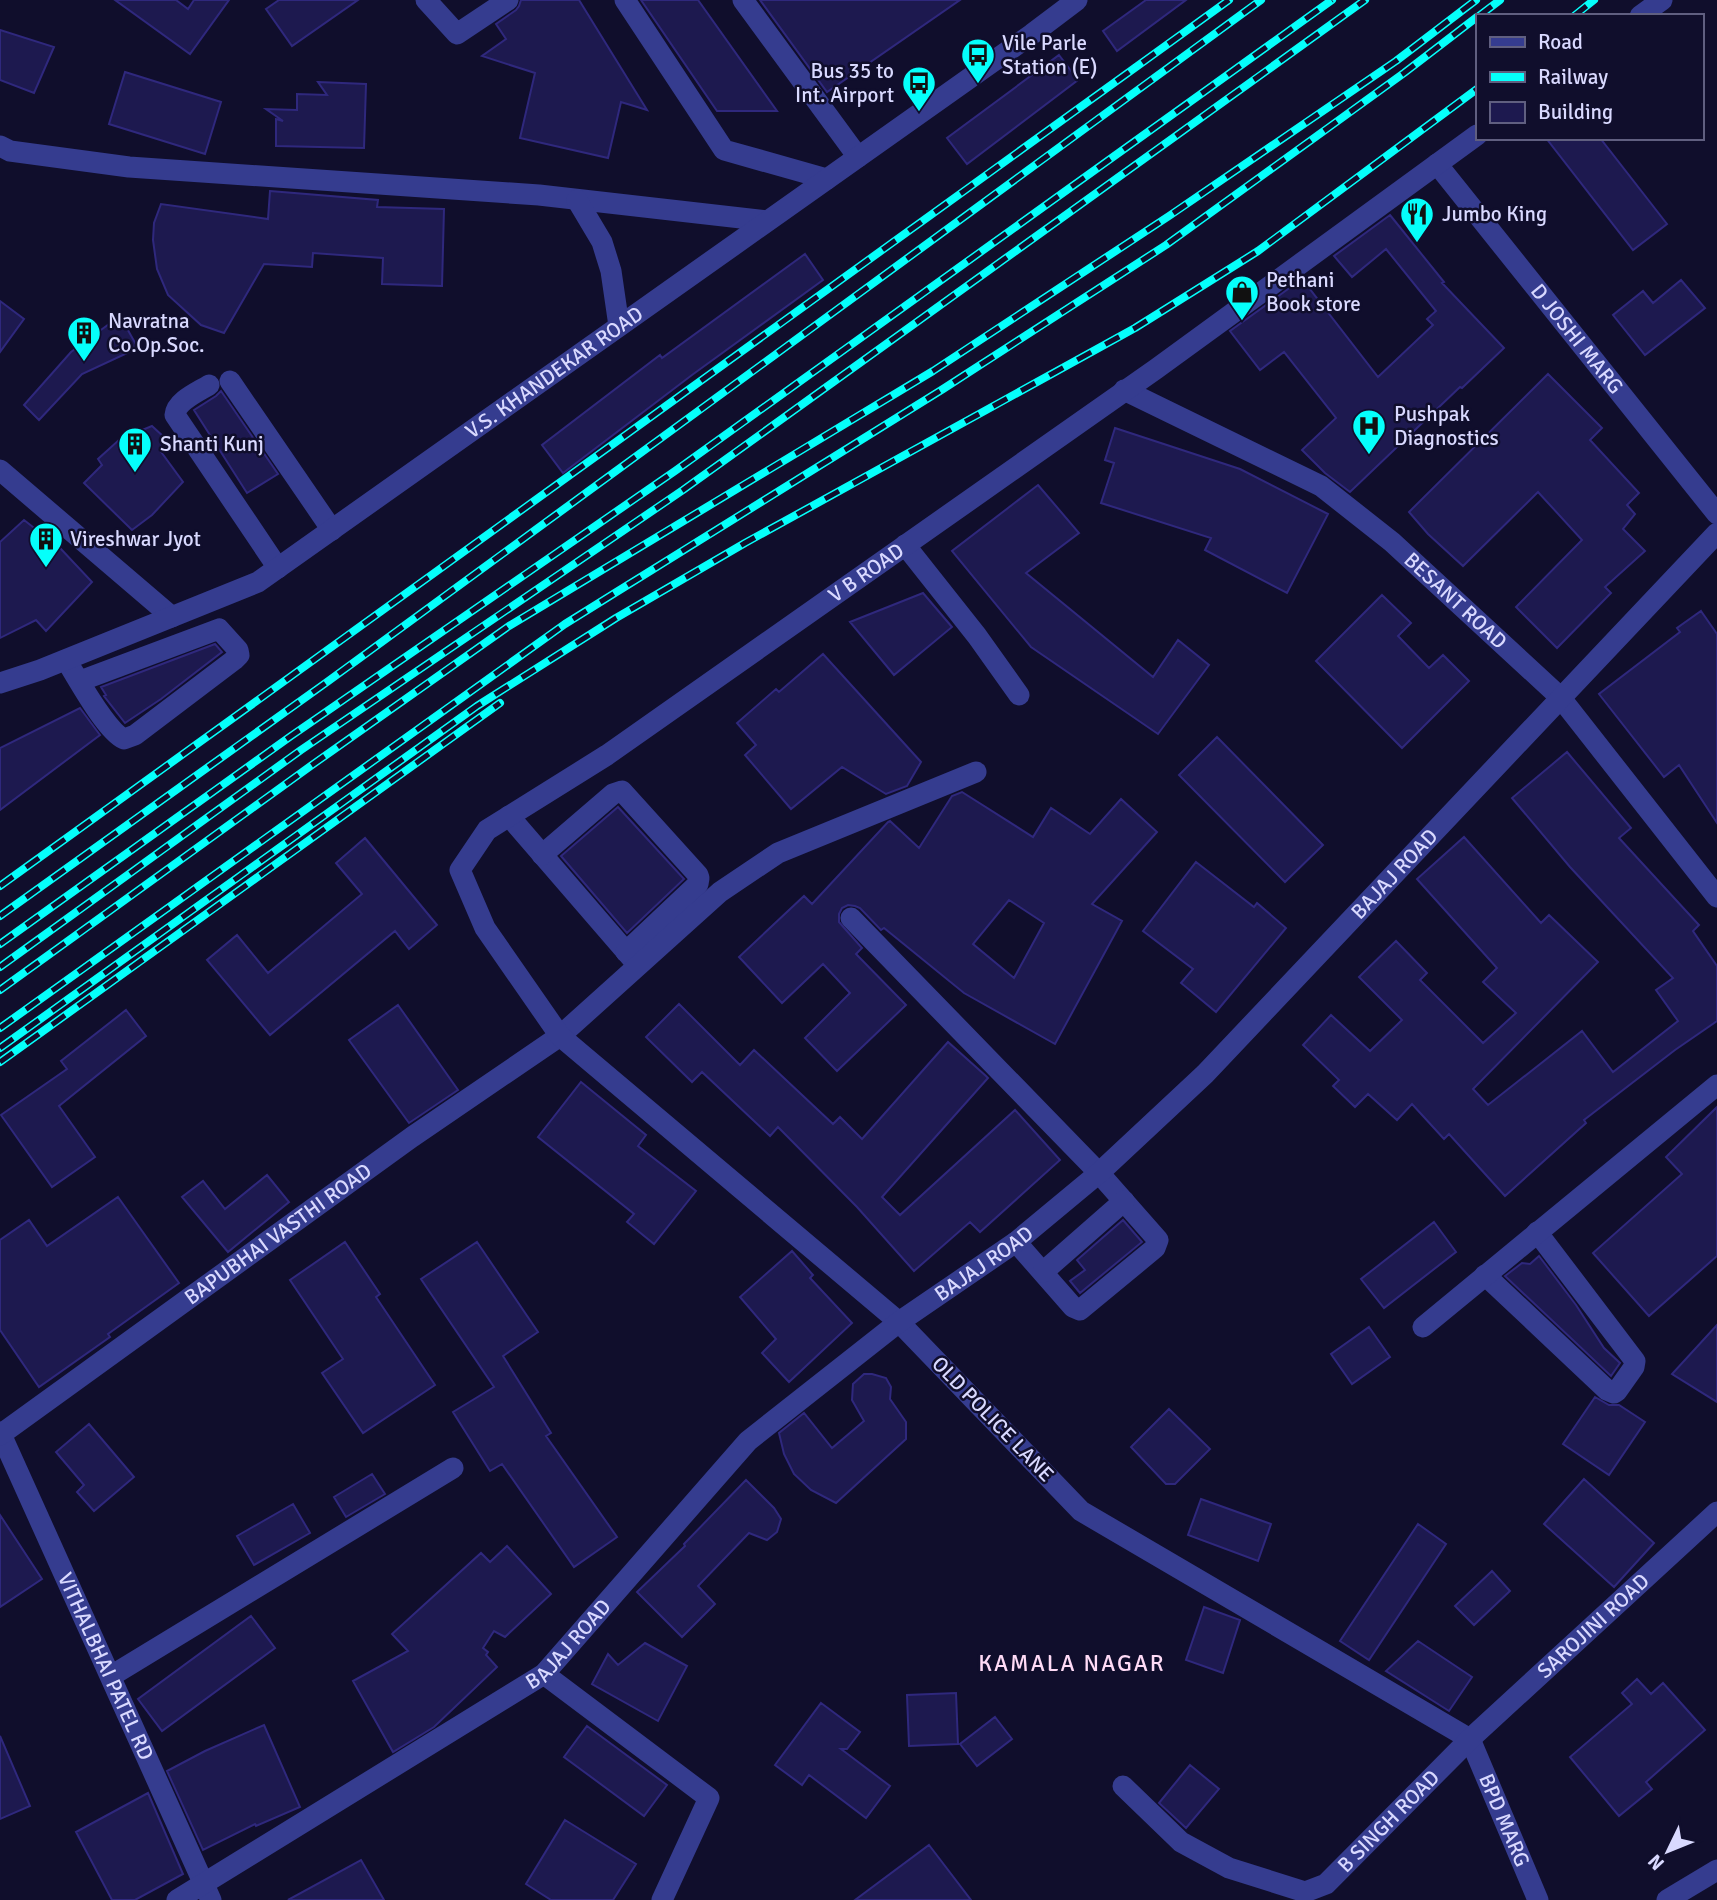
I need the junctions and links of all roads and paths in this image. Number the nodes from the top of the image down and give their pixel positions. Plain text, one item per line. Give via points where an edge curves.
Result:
1 (426, 0) edge
2 (508, 0) edge
3 (625, 0) edge
4 (743, 0) edge
5 (1077, 0) edge
6 (1662, 0) edge
7 (1643, 14) edge
8 (1476, 136) edge
9 (0, 146) edge
10 (858, 157) junction
11 (1437, 164) junction
12 (827, 179) junction
13 (577, 200) junction
14 (767, 221) junction
15 (620, 326) junction
16 (230, 381) dead end
17 (209, 384) dead end
18 (1124, 390) junction
19 (0, 470) edge
20 (1717, 514) edge
21 (332, 530) junction
22 (1717, 533) edge
23 (905, 545) junction
24 (278, 568) junction
25 (199, 606) junction
26 (172, 617) junction
27 (219, 629) junction
28 (66, 660) junction
29 (80, 681) junction
30 (0, 683) edge
31 (1019, 695) dead end
32 (1560, 697) junction
33 (976, 772) dead end
34 (509, 816) junction
35 (542, 855) junction
36 (1717, 897) edge
37 (852, 918) dead end
38 (632, 959) junction
39 (560, 1036) junction
40 (1717, 1084) edge
41 (1098, 1173) junction
42 (1124, 1201) junction
43 (1539, 1235) junction
44 (1016, 1242) junction
45 (1043, 1272) junction
46 (1488, 1278) junction
47 (899, 1322) junction
48 (1423, 1327) dead end
49 (0, 1434) edge
50 (453, 1468) dead end
51 (1717, 1512) edge
52 (544, 1674) junction
53 (111, 1676) junction
54 (1470, 1739) junction
55 (1122, 1786) dead end
56 (1717, 1870) edge
57 (208, 1892) edge
58 (177, 1900) edge
59 (662, 1900) edge
60 (1538, 1900) edge
61 (1667, 1900) edge

1 - 2 street via 457,34
3 - 12 street via 724,150
4 - 10 street
5 - 10 street, V.S. KHANDEKAR ROAD
6 - 7 street
8 - 11 street, V B ROAD
9 - 13 street via 129,167
10 - 12 street, V.S. KHANDEKAR ROAD
11 - 18 street, V B ROAD
11 - 20 street, D JOSHI MARG
12 - 14 street, V.S. KHANDEKAR ROAD
13 - 14 street
13 - 15 street via 602,242
14 - 15 street, V.S. KHANDEKAR ROAD
15 - 21 street, V.S. KHANDEKAR ROAD
16 - 21 street
17 - 24 street via 178,405 175,415
18 - 23 street, V B ROAD
18 - 32 street, BESANT ROAD via 1321,486 1392,542
19 - 26 street
21 - 24 street, V.S. KHANDEKAR ROAD
22 - 32 street, BAJAJ ROAD
23 - 31 street
23 - 34 street, V B ROAD via 607,755
24 - 25 street, V.S. KHANDEKAR ROAD via 258,582
25 - 26 street, V.S. KHANDEKAR ROAD
25 - 27 street
26 - 28 street, V.S. KHANDEKAR ROAD
27 - 29 street
27 - 29 street via 239,655 131,737 117,736
28 - 29 street
28 - 30 street, V.S. KHANDEKAR ROAD
32 - 36 street, BESANT ROAD
32 - 41 street, BAJAJ ROAD via 1205,1074
33 - 38 street via 778,853
34 - 35 street
34 - 39 street, OLD POLICE LANE via 487,830 460,870 485,928
35 - 38 street
35 - 38 street via 622,791 698,875 698,884
37 - 41 street
38 - 39 street
39 - 47 street, OLD POLICE LANE
39 - 49 street, BAPUBHAI VASTHI ROAD
40 - 43 street
41 - 42 street
41 - 44 street, BAJAJ ROAD
42 - 45 street
42 - 45 street via 1158,1240 1155,1248 1080,1310
43 - 46 street
43 - 46 street via 1634,1361 1617,1391 1607,1390
44 - 45 street
44 - 47 street, BAJAJ ROAD
46 - 48 street
47 - 52 street, BAJAJ ROAD via 748,1441
47 - 54 street, OLD POLICE LANE via 1081,1511
49 - 53 street, VITHALBHAI PATEL RD
50 - 53 street
51 - 54 street, SAROJINI ROAD
52 - 57 street, BAJAJ ROAD
52 - 59 street via 709,1798
53 - 57 street, VITHALBHAI PATEL RD
54 - 55 street, B SINGH ROAD via 1326,1884 1305,1892 1229,1868 1181,1842
54 - 60 street, BPD MARG
56 - 61 street
57 - 58 street, BAJAJ ROAD

